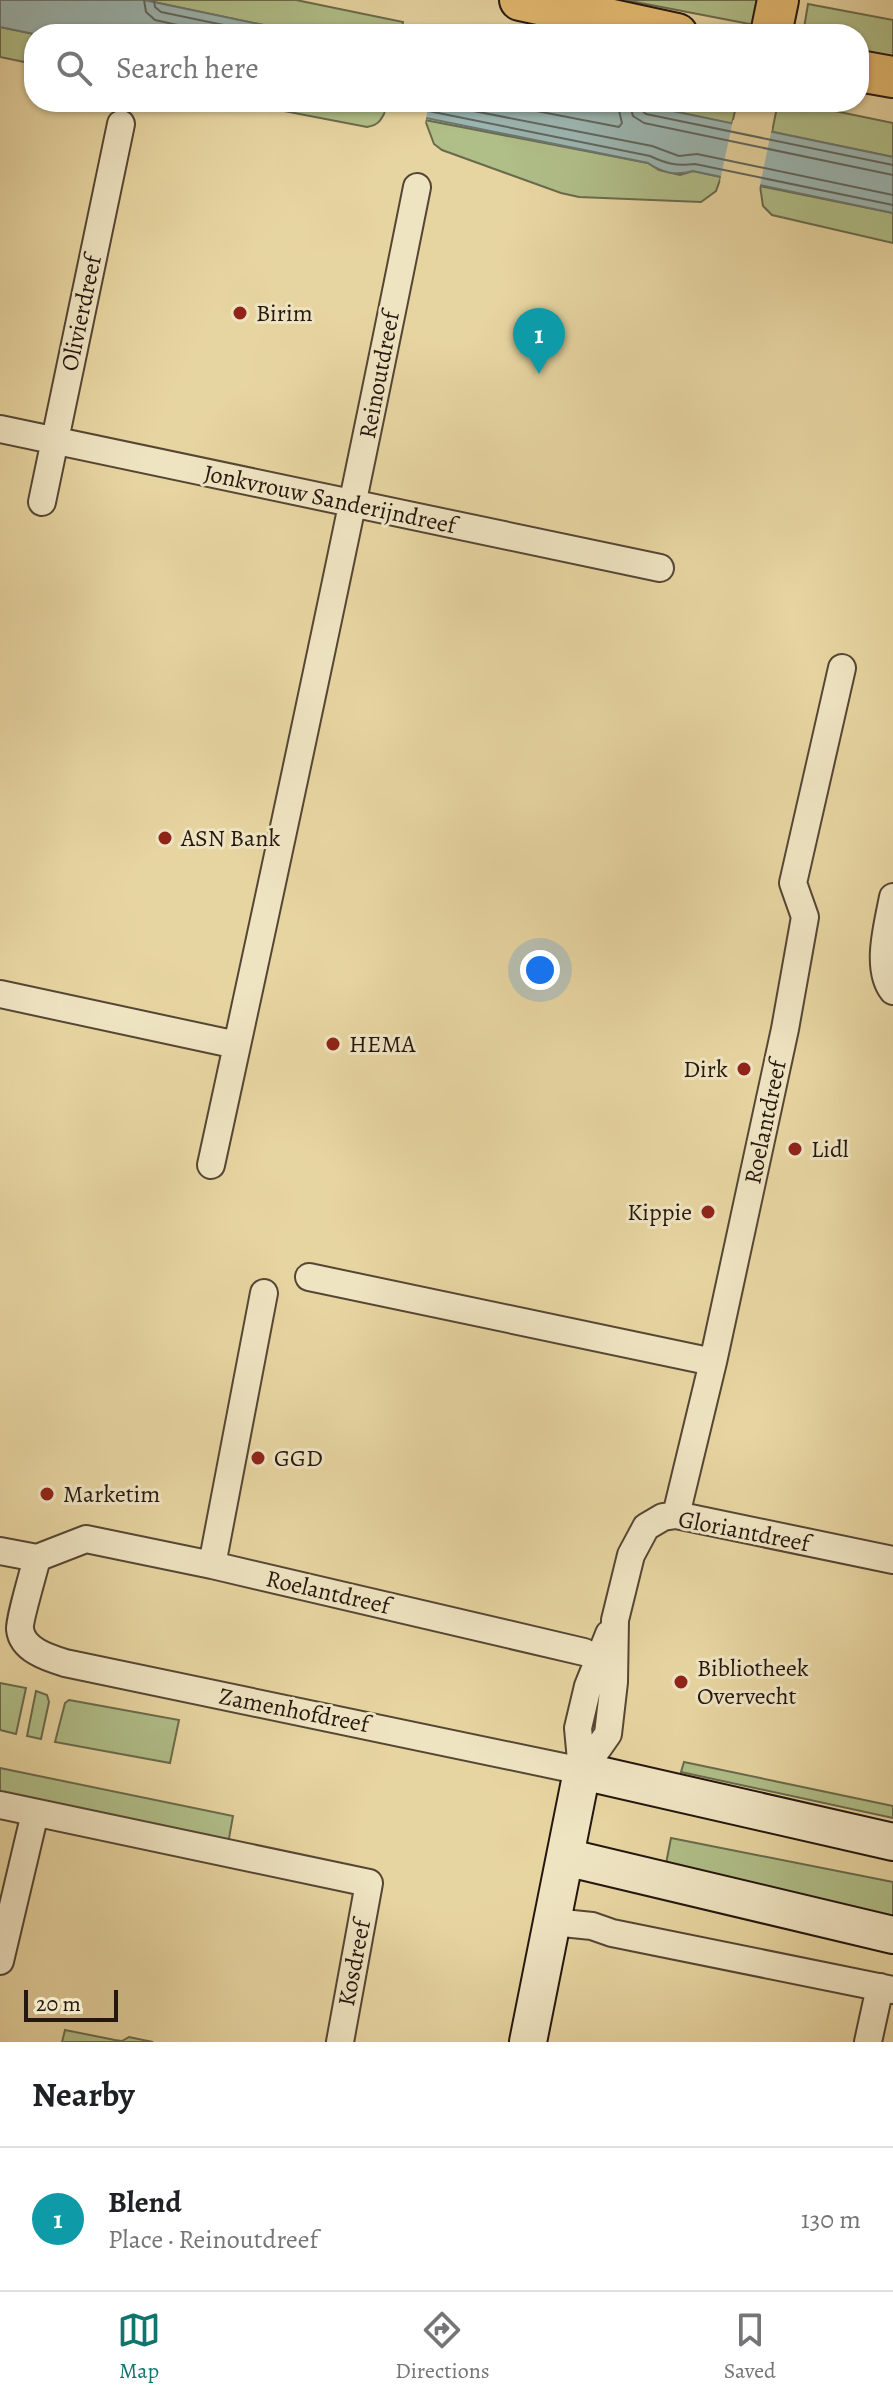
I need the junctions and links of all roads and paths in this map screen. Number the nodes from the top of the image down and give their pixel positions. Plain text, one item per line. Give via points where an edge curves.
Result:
1 (520, 0) edge
2 (778, 0) edge
3 (631, 24) edge
4 (773, 24) edge
5 (869, 73) edge
6 (893, 77) edge
7 (121, 124) dead end
8 (417, 187) dead end
9 (0, 429) edge
10 (54, 441) junction
11 (42, 502) dead end
12 (354, 504) junction
13 (660, 568) dead end
14 (842, 668) dead end
15 (893, 897) edge
16 (893, 991) edge
17 (0, 994) edge
18 (237, 1045) junction
19 (211, 1165) dead end
20 (309, 1277) dead end
21 (264, 1293) dead end
22 (713, 1362) junction
23 (676, 1515) junction
24 (0, 1551) edge
25 (37, 1558) junction
26 (893, 1560) edge
27 (212, 1565) junction
28 (10, 1627) edge
29 (584, 1652) dead end
30 (582, 1771) junction
31 (0, 1805) edge
32 (35, 1813) junction
33 (893, 1842) edge
34 (565, 1857) junction
35 (553, 1922) junction
36 (893, 1935) edge
37 (0, 1961) edge
38 (887, 1989) edge
39 (340, 2042) edge
40 (528, 2042) edge
41 (868, 2042) edge

1 - 3 main road
2 - 4 main road
5 - 6 main road
7 - 10 street, Olivierdreef
8 - 12 street, Reinoutdreef
9 - 10 street, Jonkvrouw Sanderijndreef
10 - 11 street, Olivierdreef
10 - 12 street, Jonkvrouw Sanderijndreef
12 - 13 street, Jonkvrouw Sanderijndreef
12 - 18 street, Reinoutdreef
14 - 22 street, Roelantdreef via 793,883 805,917 785,1029
15 - 16 street via 884,960 886,983
17 - 18 street
18 - 19 street
20 - 22 street
21 - 27 street
22 - 23 street, Roelantdreef
23 - 26 street, Gloriantdreef
23 - 30 street, Gloriantdreef via 646,1527 639,1537 615,1620 588,1686 578,1728
24 - 25 street
25 - 27 street, Roelantdreef via 86,1539
25 - 28 street, Zamenhofdreef
27 - 29 street, Roelantdreef
28 - 30 street, Zamenhofdreef via 41,1656 65,1663
30 - 33 street, Zamenhofdreef
30 - 34 street
31 - 32 street
32 - 37 street
32 - 39 street, Kosdreef via 369,1883
34 - 35 street
34 - 36 street
35 - 38 street
35 - 40 street
38 - 41 street

